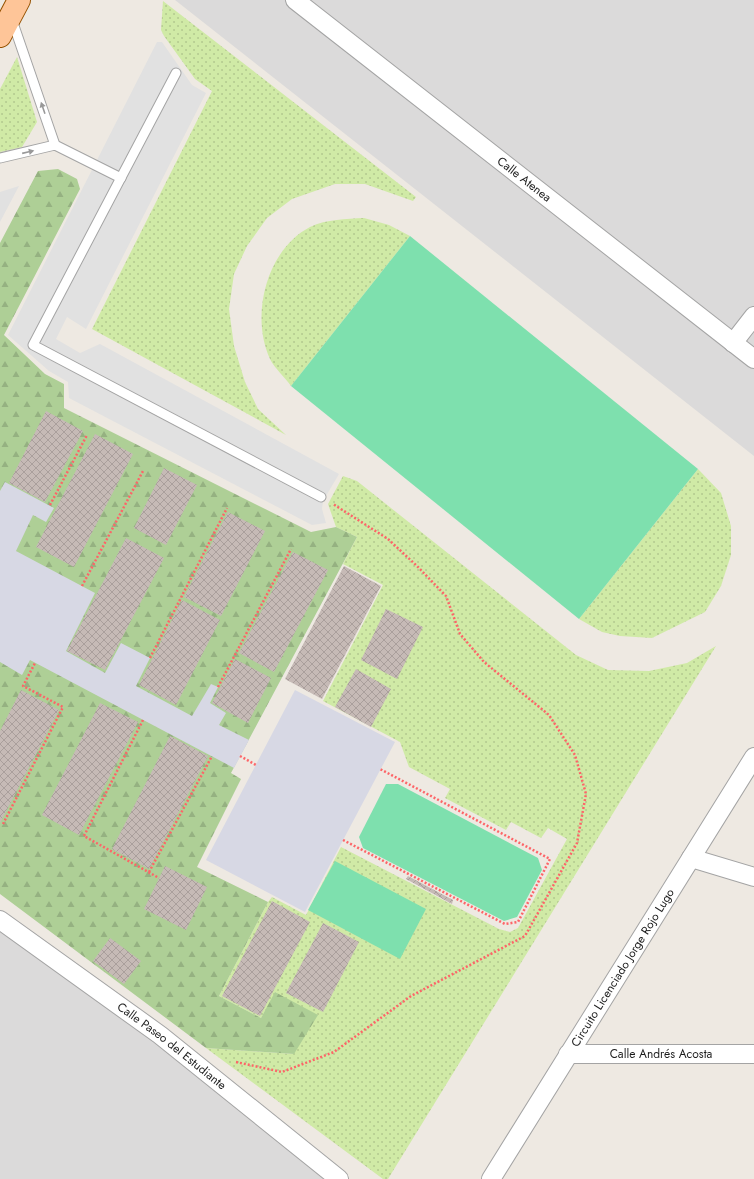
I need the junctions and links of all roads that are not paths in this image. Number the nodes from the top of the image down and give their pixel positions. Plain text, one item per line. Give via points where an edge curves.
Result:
1 (295, 0) edge
2 (15, 8) edge
3 (0, 36) edge
4 (176, 73) dead end
5 (55, 145) junction
6 (0, 158) edge
7 (121, 178) junction
8 (754, 316) edge
9 (733, 343) junction
10 (754, 359) edge
11 (320, 497) road end
12 (754, 757) edge
13 (691, 858) junction
14 (754, 876) edge
15 (0, 920) edge
16 (568, 1054) junction
17 (754, 1054) edge
18 (339, 1179) edge
19 (491, 1179) edge

1 - 9 street, Calle Atenea
2 - 3 main road
5 -> 2 lane
4 - 7 lane
6 -> 5 lane
5 - 7 lane
7 - 11 lane via 34,345
8 - 9 street
9 - 10 street, Calle Atenea
12 - 13 street, Circuito Licenciado Jorge Rojo Lugo
13 - 14 street
13 - 16 street, Circuito Licenciado Jorge Rojo Lugo
15 - 18 street, Calle Paseo del Estudiante via 160,1035
16 - 17 street, Calle Andrés Acosta
16 - 19 street, Circuito Licenciado Jorge Rojo Lugo

